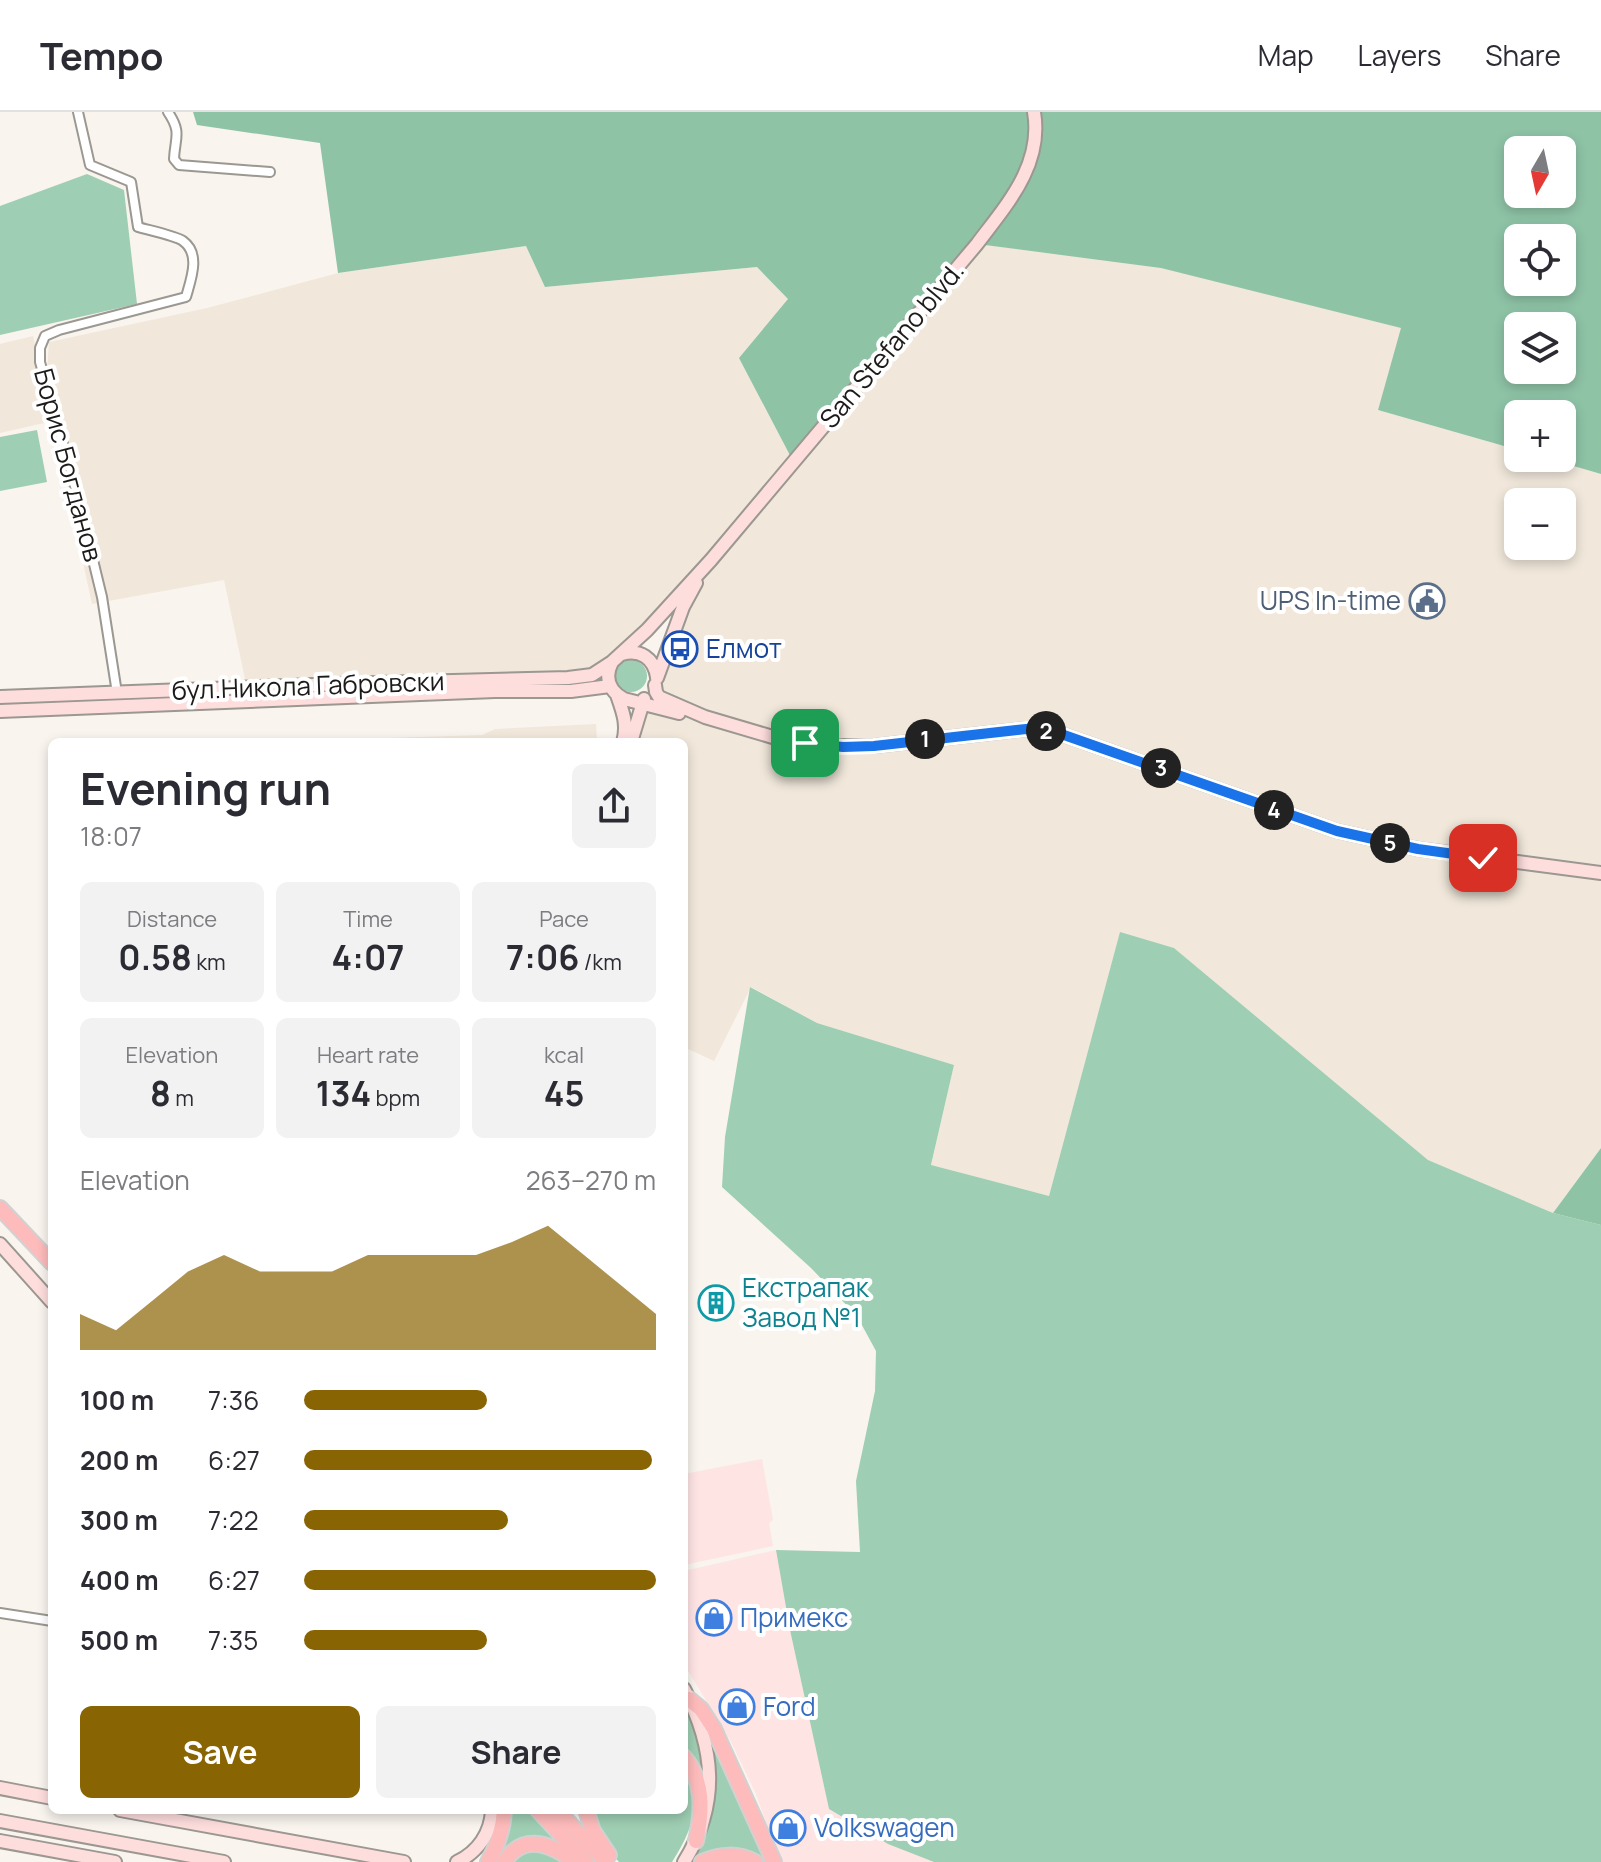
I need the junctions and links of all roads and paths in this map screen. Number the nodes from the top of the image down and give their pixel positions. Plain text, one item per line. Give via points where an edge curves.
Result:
1 (78, 112) edge
2 (168, 112) edge
3 (1034, 112) edge
4 (270, 172) dead end
5 (711, 560) junction
6 (617, 658) junction
7 (656, 681) junction
8 (614, 691) junction
9 (117, 693) junction
10 (0, 697) edge
11 (639, 701) junction
12 (0, 711) edge
13 (705, 717) junction
14 (624, 738) edge
15 (632, 738) edge
16 (1601, 873) edge
17 (0, 1208) edge
18 (0, 1244) edge
19 (48, 1261) edge
20 (48, 1298) edge
21 (0, 1613) edge
22 (48, 1620) edge
23 (688, 1695) edge
24 (713, 1743) junction
25 (688, 1763) edge
26 (0, 1788) edge
27 (48, 1797) edge
28 (142, 1814) edge
29 (491, 1814) edge
30 (504, 1814) edge
31 (542, 1814) edge
32 (561, 1814) edge
33 (587, 1814) edge
34 (0, 1821) edge
35 (0, 1841) edge
36 (696, 1841) junction
37 (115, 1862) edge
38 (224, 1862) edge
39 (404, 1862) edge
40 (457, 1862) edge
41 (488, 1862) edge
42 (504, 1862) edge
43 (575, 1862) edge
44 (586, 1862) edge
45 (606, 1862) edge
46 (614, 1862) edge
47 (684, 1862) edge
48 (702, 1862) edge
49 (755, 1862) edge
50 (774, 1862) edge

1 - 9 street, Борис Богданов via 90,165 131,182 138,227 183,241 193,256 186,297 59,330 45,336 40,348 102,597
2 - 4 street via 178,136 174,159 179,165
3 - 5 street, San Stefano blvd. via 1033,153 1012,198
5 - 6 street, San Stefano blvd.
5 - 7 street, San Stefano blvd. via 683,607
6 - 7 street via 633,652 645,656 654,665
6 - 8 street via 608,672
6 - 9 street, бул.Никола Габровски via 592,675 568,678
7 - 11 street
7 - 13 street via 659,697
8 - 11 street
8 - 12 street, бул.Никола Габровски
8 - 14 street via 625,717
9 - 10 street, бул.Никола Габровски
11 - 13 street
11 - 15 street
13 - 16 street via 776,738 843,747 1046,731 1337,831 1418,849
17 - 19 main road
18 - 20 street
21 - 22 street
23 - 24 main road via 701,1709
24 - 36 street via 704,1820
24 - 50 main road
25 - 36 main road via 700,1791
26 - 27 street
28 - 39 street
29 - 40 street via 482,1841
30 - 41 main road via 501,1836
31 - 44 main road
32 - 45 main road
33 - 46 main road
34 - 38 street
35 - 37 street
36 - 47 street
42 - 43 main road via 515,1849 535,1844
48 - 49 main road via 725,1855

